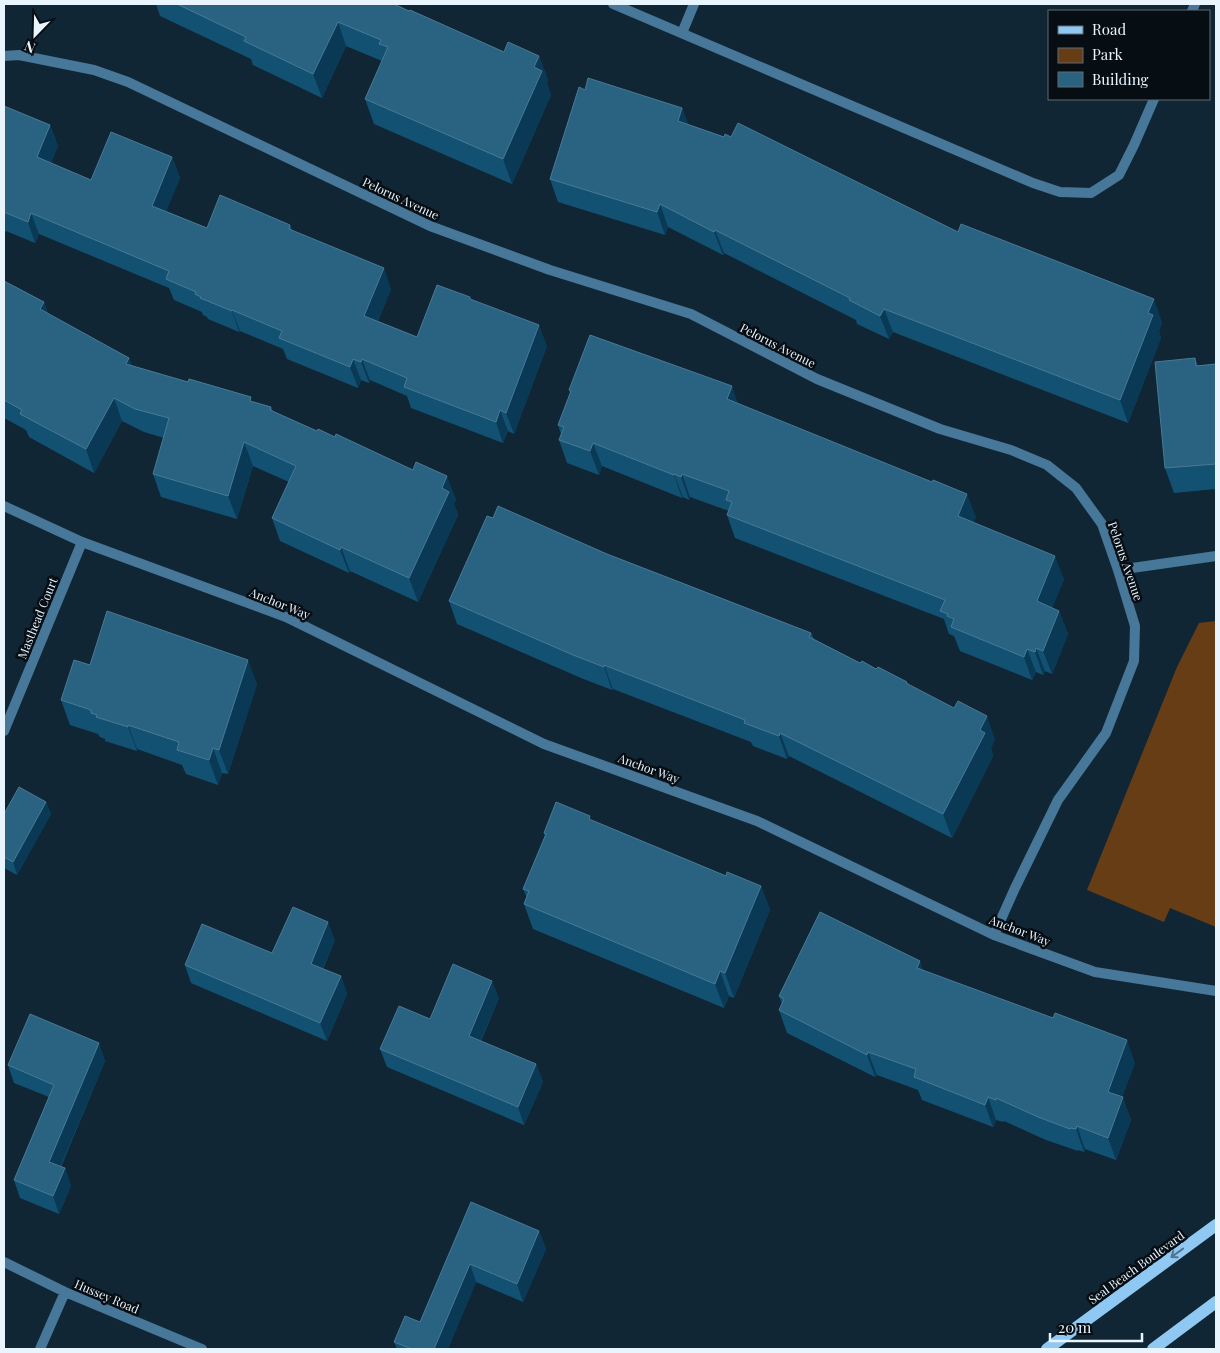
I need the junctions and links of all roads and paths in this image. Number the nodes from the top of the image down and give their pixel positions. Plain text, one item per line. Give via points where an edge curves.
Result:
1 (613, 4) edge
2 (694, 4) edge
3 (682, 33) junction
4 (4, 56) edge
5 (1154, 100) edge
6 (4, 506) edge
7 (82, 542) junction
8 (1216, 556) edge
9 (1118, 570) junction
10 (4, 731) edge
11 (994, 935) junction
12 (1216, 991) edge
13 (1216, 1224) edge
14 (4, 1262) edge
15 (65, 1292) junction
16 (1216, 1302) edge
17 (40, 1349) edge
18 (202, 1349) edge
19 (1047, 1349) edge
20 (1153, 1349) edge

1 - 3 street
2 - 3 street
3 - 5 street via 1060,192 1091,193 1119,175
4 - 9 street, Pelorus Avenue via 19,55 84,68 128,82 430,226 550,270 690,314 817,379 940,428 1047,465 1076,488 1102,524
6 - 7 street
7 - 10 street, Masthead Court
7 - 11 street, Anchor Way via 286,617 544,744 757,821
8 - 9 street
9 - 11 street, Pelorus Avenue via 1135,626 1134,662 1106,733 1058,800
11 - 12 street, Anchor Way via 1095,972
13 -> 19 main road, Seal Beach Boulevard
14 - 15 street, Hussey Road
15 - 17 street
15 - 18 street, Hussey Road
16 - 20 main road

